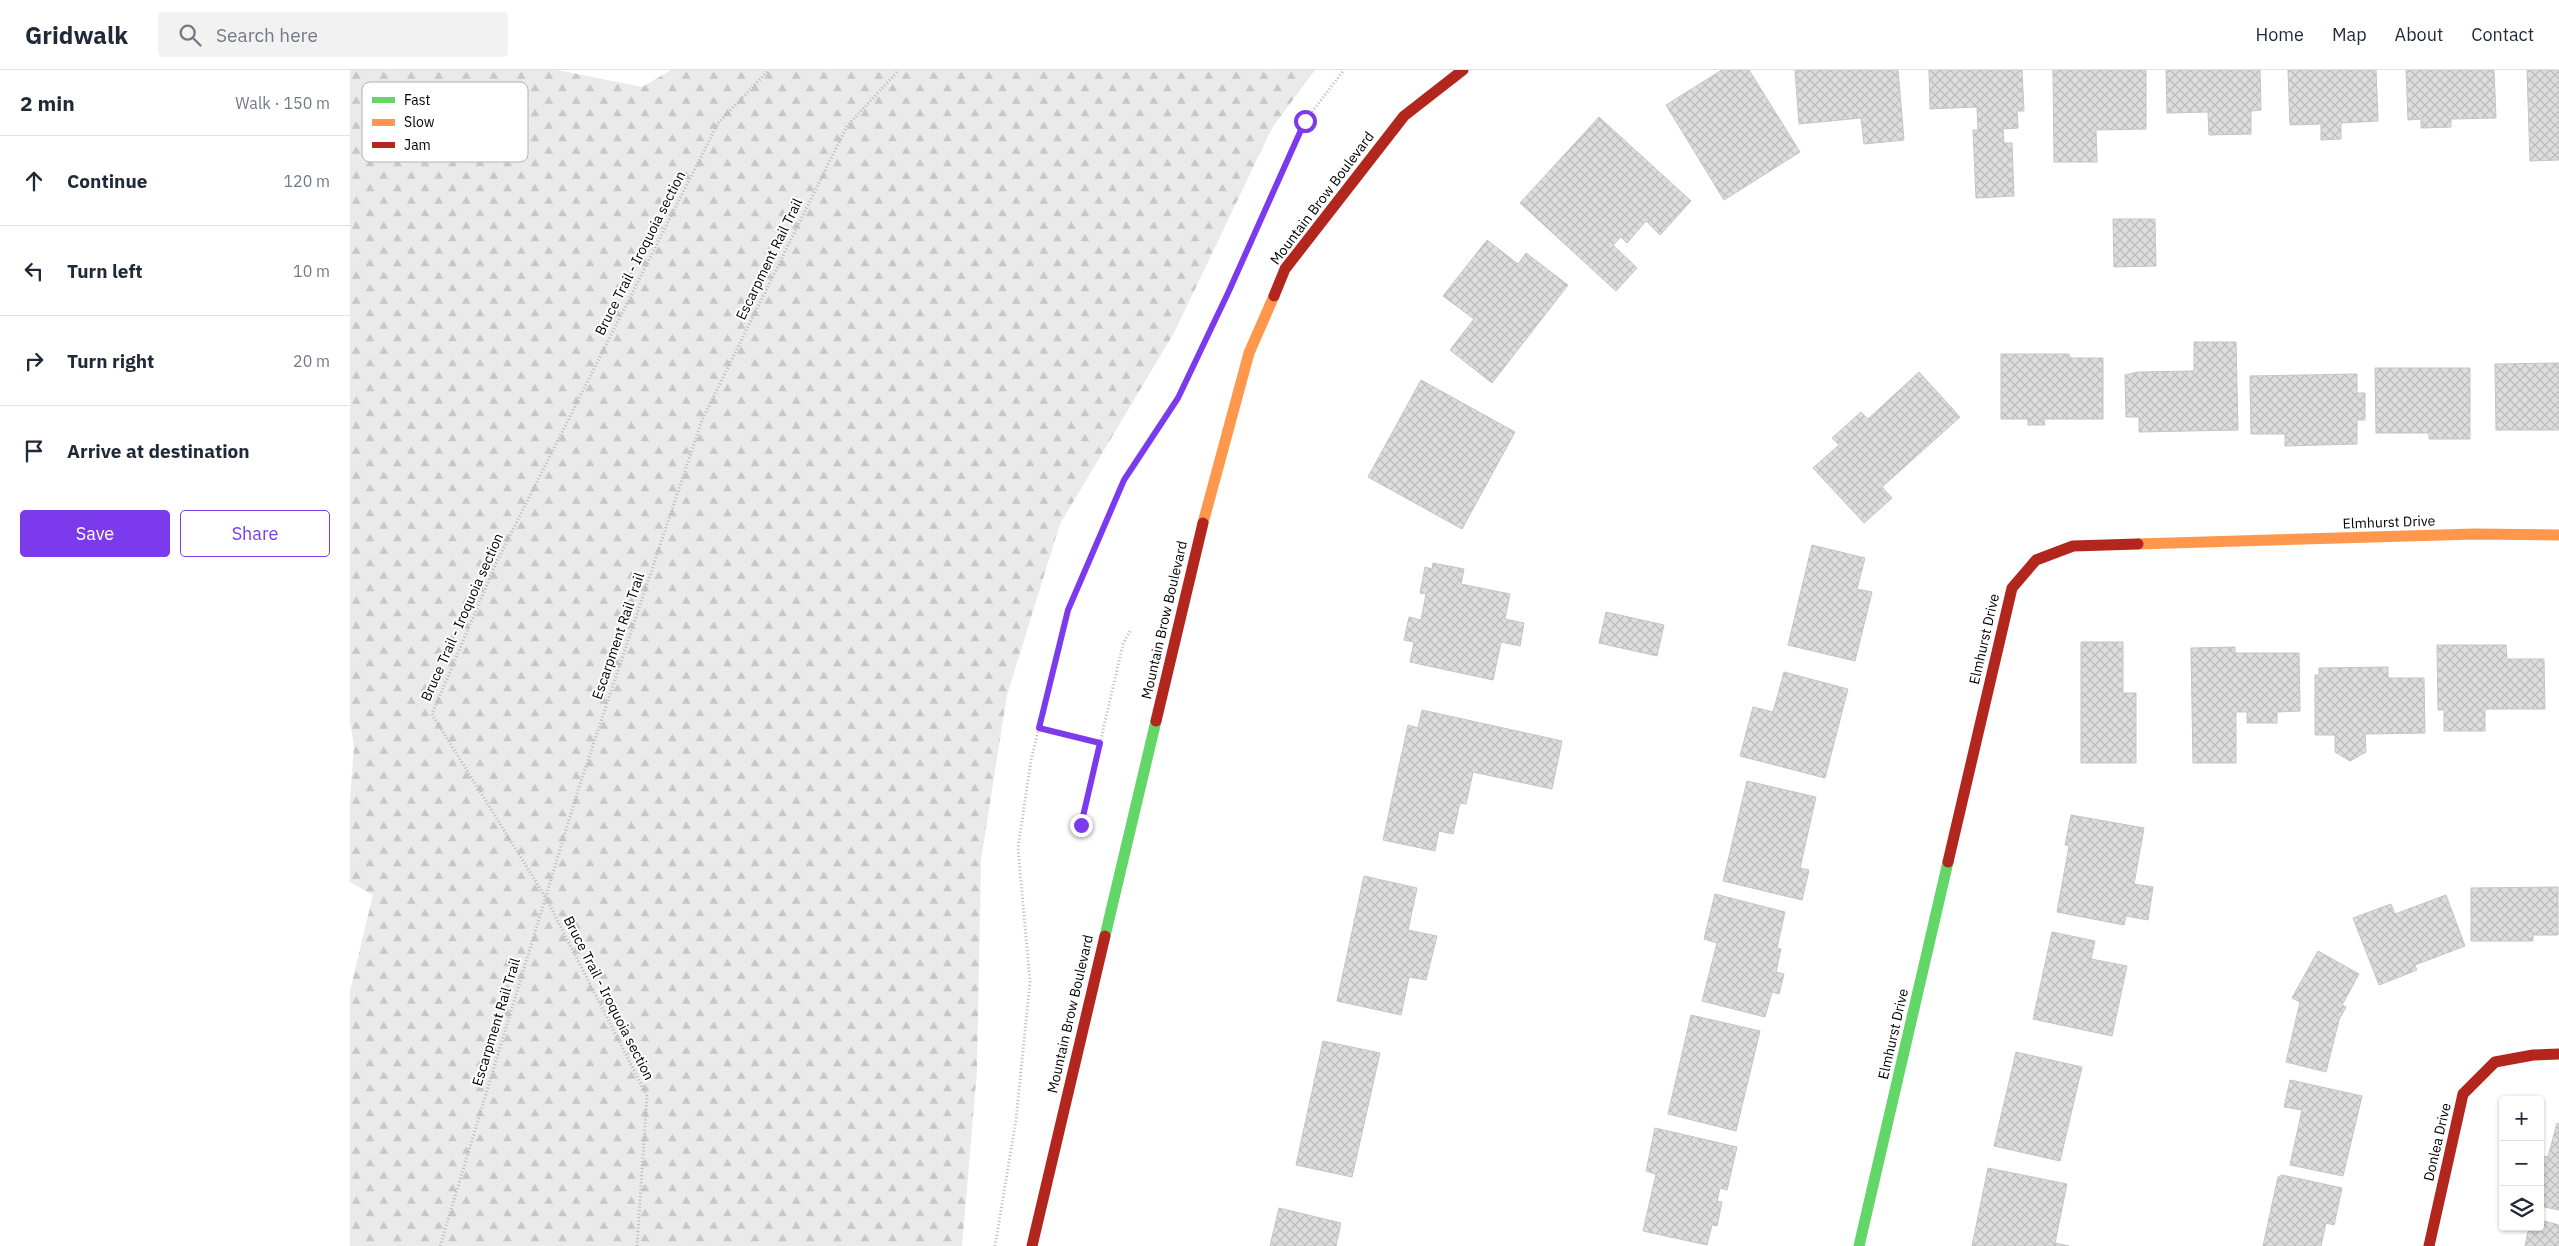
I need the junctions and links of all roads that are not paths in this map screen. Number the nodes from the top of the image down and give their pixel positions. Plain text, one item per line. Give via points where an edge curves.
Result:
1 (1463, 70) edge
2 (2559, 535) edge
3 (2559, 1054) edge
4 (1032, 1246) edge
5 (1859, 1246) edge
6 (2429, 1246) edge

1 - 4 street, Mountain Brow Boulevard via 1404,116 1284,269 1249,354 1202,522
2 - 5 street, Elmhurst Drive via 2475,534 2073,546 2036,560 2012,588
3 - 6 street, Donlea Drive via 2495,1062 2464,1094

